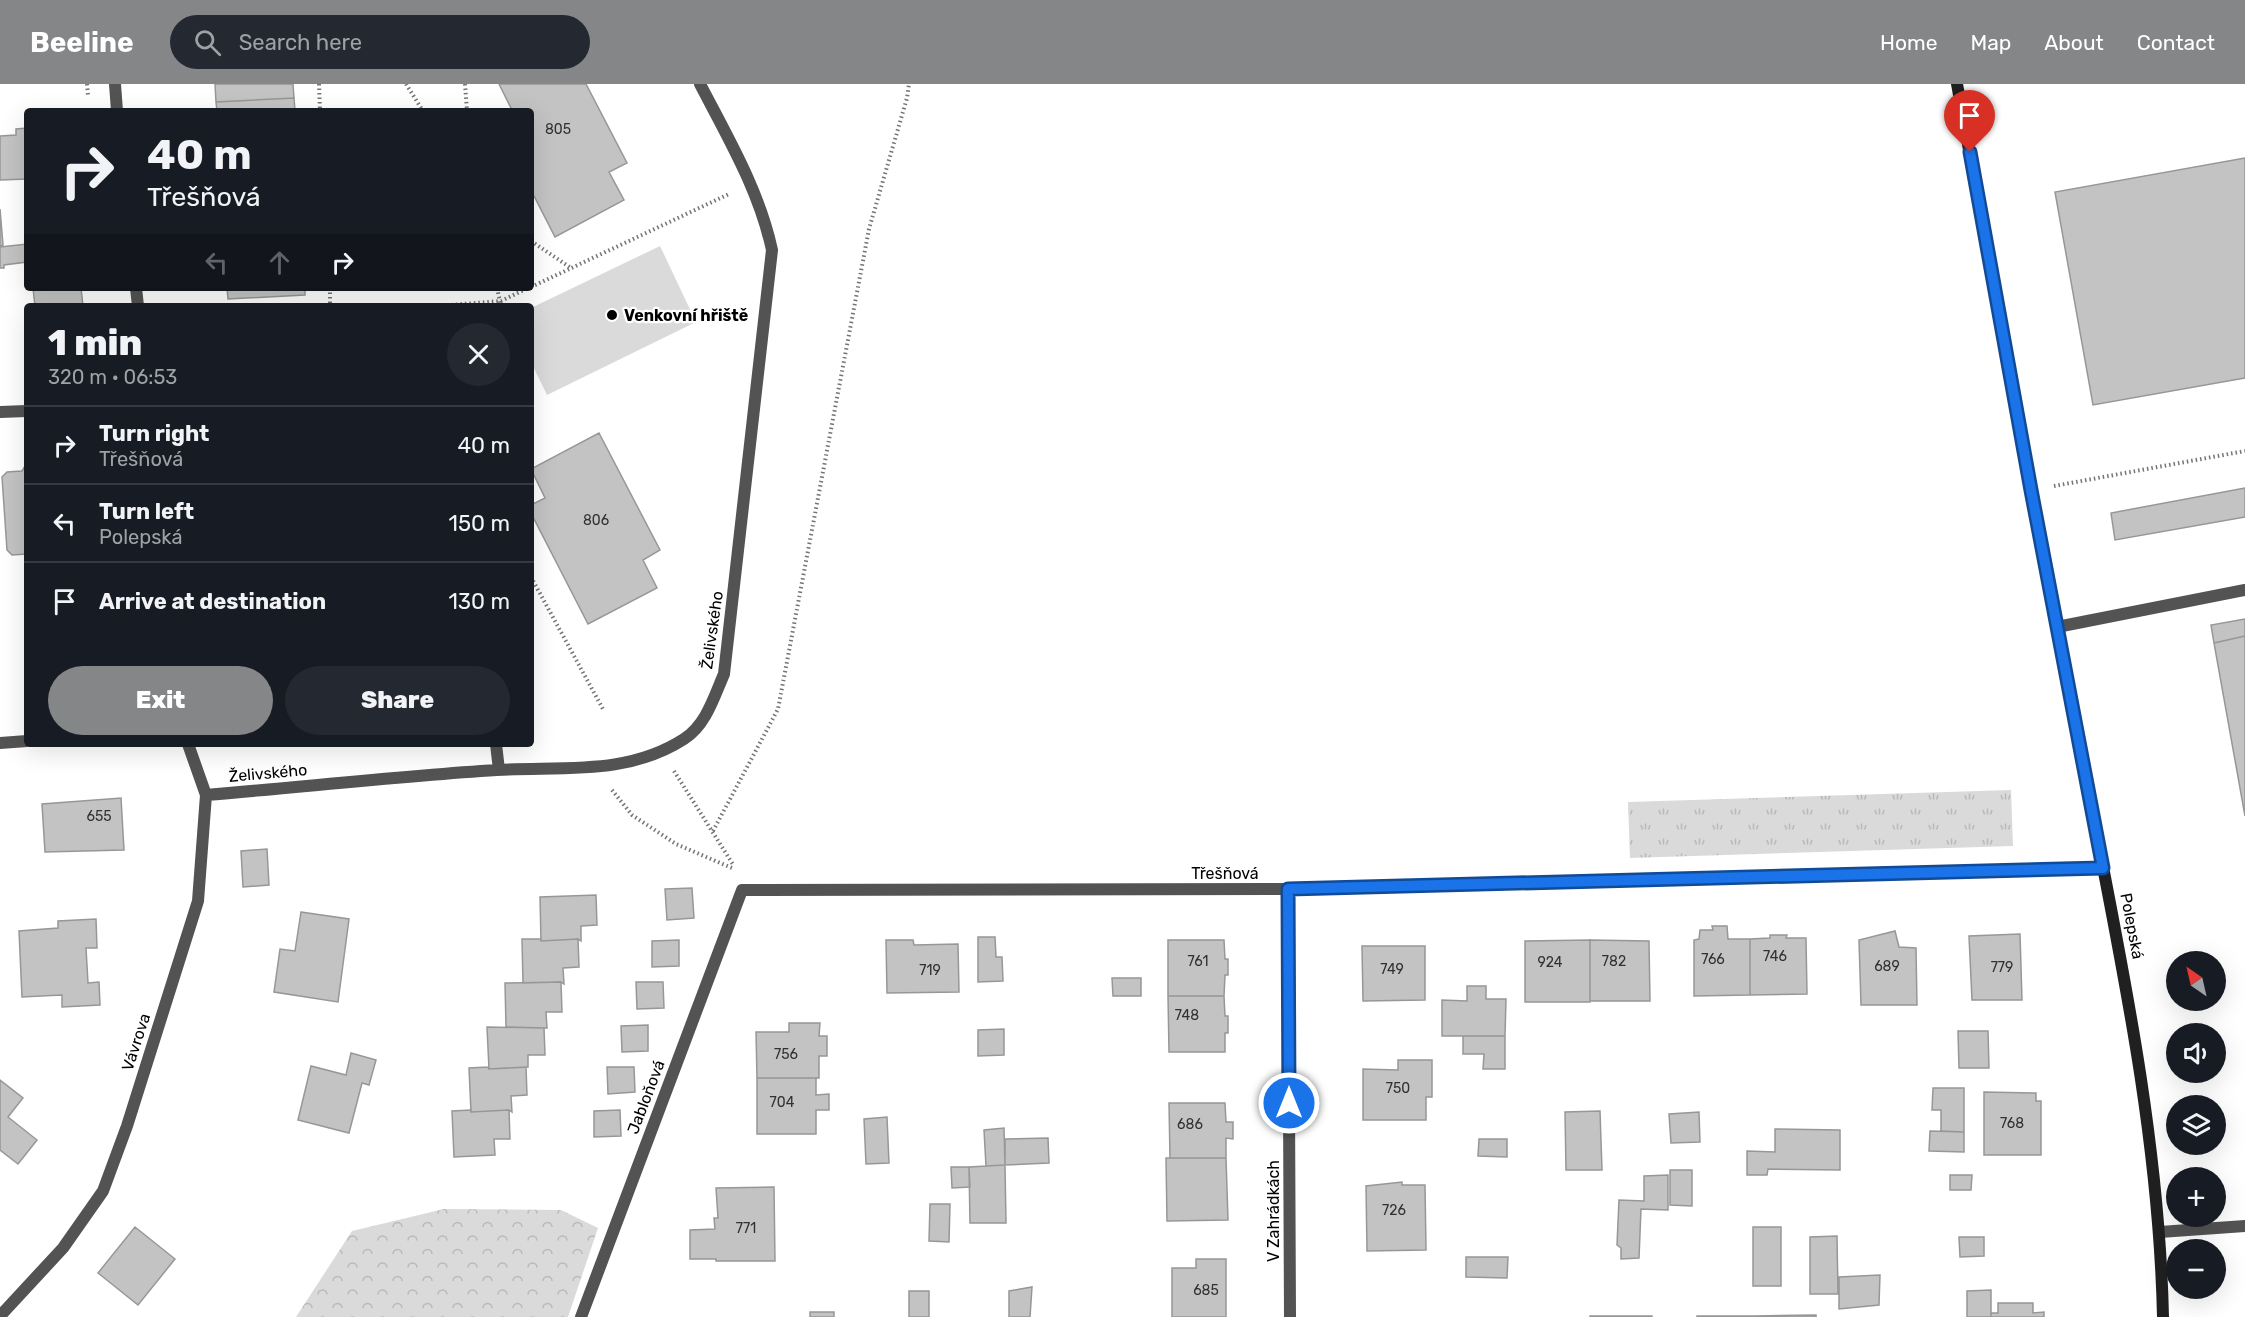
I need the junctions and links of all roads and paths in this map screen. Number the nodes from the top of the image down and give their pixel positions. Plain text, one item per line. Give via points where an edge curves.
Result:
1 (115, 84) edge
2 (319, 84) edge
3 (406, 84) edge
4 (465, 84) edge
5 (700, 84) edge
6 (909, 84) edge
7 (1957, 84) edge
8 (117, 108) edge
9 (320, 108) edge
10 (421, 108) edge
11 (467, 108) edge
12 (752, 184) junction
13 (534, 243) edge
14 (571, 268) junction
15 (534, 285) edge
16 (523, 291) edge
17 (501, 303) edge
18 (24, 411) edge
19 (0, 412) edge
20 (2245, 451) edge
21 (2031, 490) junction
22 (534, 583) edge
23 (2245, 590) edge
24 (2057, 627) junction
25 (604, 711) dead end
26 (24, 741) edge
27 (0, 743) edge
28 (189, 747) edge
29 (496, 747) edge
30 (662, 751) junction
31 (594, 768) junction
32 (499, 770) junction
33 (206, 795) junction
34 (713, 831) junction
35 (2103, 868) junction
36 (1288, 889) junction
37 (742, 890) joint
38 (2245, 1226) edge
39 (2160, 1232) junction
40 (0, 1316) edge
41 (580, 1317) edge
42 (1290, 1317) edge
43 (2163, 1317) edge

1 - 8 street
2 - 9 path
3 - 10 path
4 - 11 path
5 - 12 street, Želivského
6 - 34 path via 869,229 778,709
7 - 21 main road, Polepská
12 - 14 path
12 - 30 street, Želivského via 772,250 724,674 706,715 686,738
13 - 14 path
14 - 15 path
16 - 17 path
18 - 19 street
20 - 21 path
21 - 24 main road, Polepská
22 - 25 path
23 - 24 street
24 - 35 main road, Polepská
26 - 27 street
28 - 33 street, Vávrova
29 - 32 street
30 - 31 street, Želivského via 638,761
30 - 34 path
31 - 32 street, Želivského
31 - 34 path via 632,814 676,844 735,869
32 - 33 street, Želivského
33 - 40 street, Vávrova via 198,901 103,1191 63,1248
35 - 36 street, Třešňová
35 - 39 main road, Polepská via 2121,950 2143,1090
36 - 37 street, Třešňová
36 - 42 street, V Zahrádkách
37 - 41 street, Jabloňová
38 - 39 street
39 - 43 main road, Polepská

